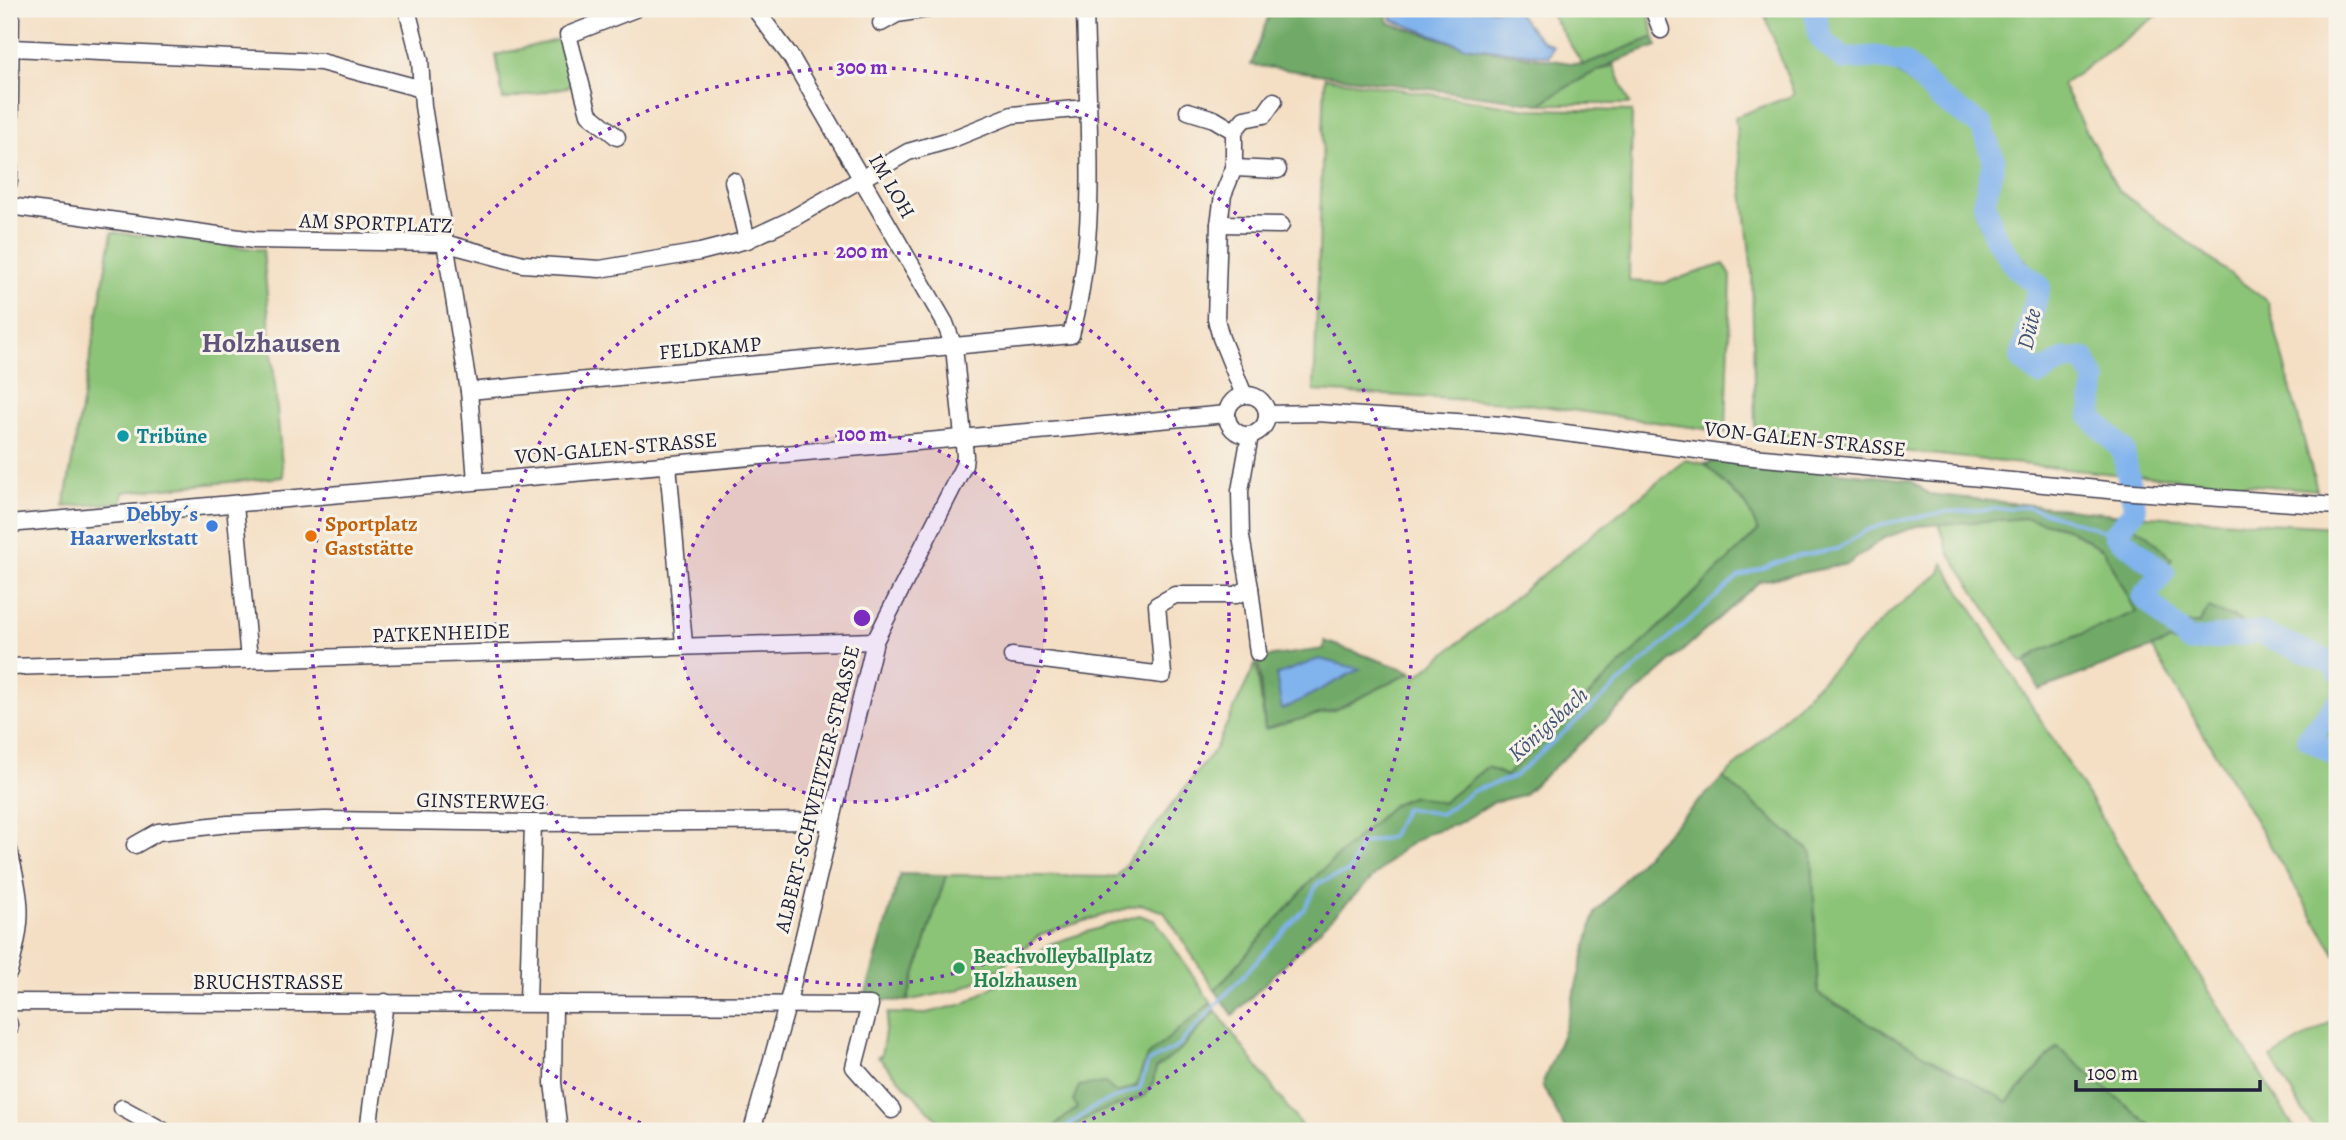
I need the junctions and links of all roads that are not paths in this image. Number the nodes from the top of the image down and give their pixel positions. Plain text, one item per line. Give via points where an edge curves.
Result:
1 (11, 9) edge
2 (407, 9) edge
3 (635, 9) edge
4 (755, 9) edge
5 (928, 9) edge
6 (1085, 9) edge
7 (1653, 9) edge
8 (881, 23) dead end
9 (1661, 30) dead end
10 (12, 48) junction
11 (422, 89) junction
12 (1274, 101) dead end
13 (1086, 108) junction
14 (1188, 111) dead end
15 (1234, 131) junction
16 (617, 137) dead end
17 (1234, 168) junction
18 (1278, 170) dead end
19 (864, 178) junction
20 (733, 181) dead end
21 (9, 182) edge
22 (9, 206) edge
23 (1219, 224) junction
24 (1281, 225) dead end
25 (747, 240) junction
26 (444, 243) junction
27 (954, 347) junction
28 (469, 391) junction
29 (1244, 395) junction
30 (1227, 414) junction
31 (1268, 414) junction
32 (1250, 435) junction
33 (964, 439) junction
34 (668, 465) junction
35 (476, 481) junction
36 (235, 505) junction
37 (2337, 506) edge
38 (9, 524) edge
39 (1250, 588) junction
40 (875, 641) junction
41 (684, 645) junction
42 (1258, 653) dead end
43 (1012, 656) dead end
44 (249, 660) junction
45 (9, 667) edge
46 (831, 821) junction
47 (533, 823) junction
48 (135, 845) dead end
49 (9, 850) edge
50 (9, 972) edge
51 (9, 1002) edge
52 (788, 1002) junction
53 (385, 1003) junction
54 (528, 1003) junction
55 (554, 1003) junction
56 (9, 1024) edge
57 (9, 1029) edge
58 (122, 1108) dead end
59 (892, 1110) dead end
60 (164, 1131) edge
61 (368, 1131) edge
62 (554, 1131) edge
63 (752, 1131) edge

1 - 10 street
2 - 11 street
3 - 16 street via 568,35 589,114
4 - 19 street, IM LOH via 791,57
5 - 8 street via 897,14
6 - 13 street
7 - 9 street
10 - 11 street via 321,62
10 - 21 street
11 - 26 street
12 - 15 street via 1264,115 1244,119
13 - 19 street, AM SPORTPLATZ via 1012,116 908,152
13 - 27 street, FELDKAMP via 1088,236 1071,335
14 - 15 street via 1214,118
15 - 17 street
17 - 18 street
17 - 23 street via 1223,195
19 - 25 street, AM SPORTPLATZ
19 - 27 street, IM LOH
20 - 25 street
22 - 26 street, AM SPORTPLATZ via 254,240
23 - 24 street
23 - 29 street via 1216,319
25 - 26 street, AM SPORTPLATZ via 600,270 523,264
26 - 28 street
27 - 28 street, FELDKAMP
27 - 33 street, IM LOH
28 - 35 street
29 - 30 street via 1236,398
29 - 31 street via 1263,402
30 - 32 street via 1238,433
30 - 33 street, VON-GALEN-STRASSE
31 - 32 street via 1259,432
31 - 37 street, VON-GALEN-STRASSE via 1503,425 1743,456
32 - 39 street via 1240,491 1241,537
33 - 34 street, VON-GALEN-STRASSE
33 - 40 street, ALBERT-SCHWEITZER-STRASSE via 964,465
34 - 35 street, VON-GALEN-STRASSE
34 - 41 street
35 - 36 street, VON-GALEN-STRASSE
36 - 38 street, VON-GALEN-STRASSE
36 - 44 street
39 - 42 street
39 - 43 street via 1236,595 1175,595 1157,606 1163,675
40 - 41 street, PATKENHEIDE
40 - 46 street, ALBERT-SCHWEITZER-STRASSE
41 - 44 street, PATKENHEIDE
44 - 45 street, PATKENHEIDE
46 - 47 street, GINSTERWEG
46 - 52 street, ALBERT-SCHWEITZER-STRASSE
47 - 48 street, GINSTERWEG via 325,820 228,824 158,832
47 - 54 street
49 - 50 street via 22,905
51 - 53 street, BRUCHSTRASSE
52 - 55 street, BRUCHSTRASSE
52 - 59 street via 870,1005 853,1068
52 - 63 street, ALBERT-SCHWEITZER-STRASSE
53 - 54 street, BRUCHSTRASSE
53 - 61 street
54 - 55 street, BRUCHSTRASSE
55 - 62 street
56 - 57 street
58 - 60 street

